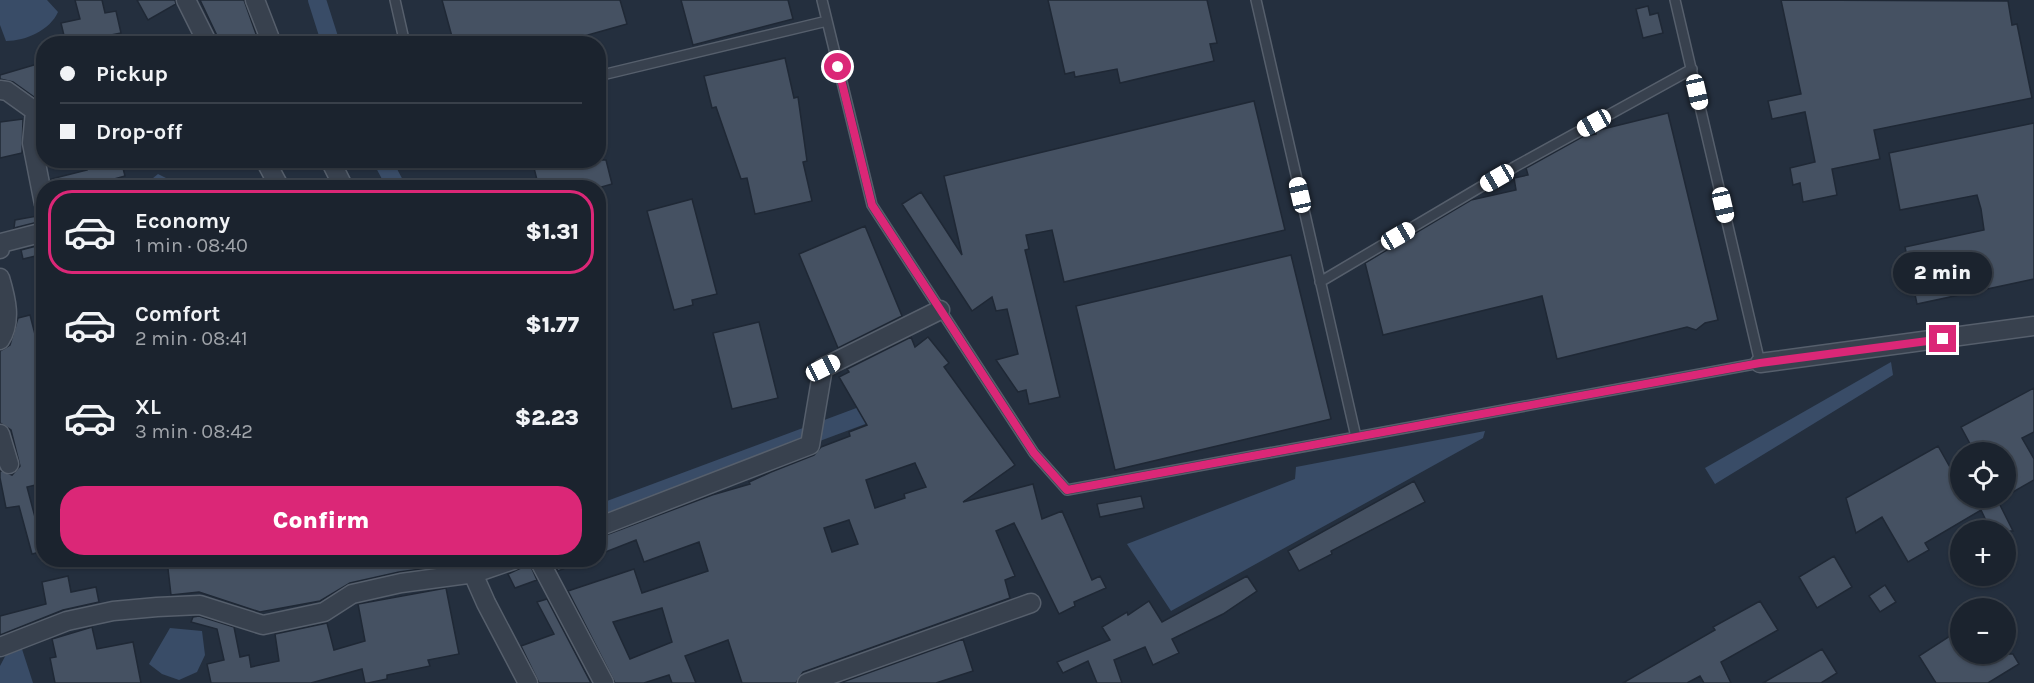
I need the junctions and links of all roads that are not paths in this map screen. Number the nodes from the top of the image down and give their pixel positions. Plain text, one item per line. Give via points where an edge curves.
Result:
1 (186, 0) edge
2 (255, 0) edge
3 (394, 0) edge
4 (822, 0) edge
5 (1256, 0) edge
6 (1675, 0) edge
7 (827, 21) junction
8 (204, 36) edge
9 (269, 36) edge
10 (403, 36) edge
11 (1692, 69) junction
12 (606, 74) edge
13 (0, 90) edge
14 (36, 107) edge
15 (36, 124) edge
16 (36, 163) edge
17 (36, 234) edge
18 (0, 249) edge
19 (0, 278) edge
20 (1320, 282) junction
21 (940, 310) junction
22 (2034, 326) edge
23 (0, 340) edge
24 (1760, 363) junction
25 (0, 434) edge
26 (1356, 437) junction
27 (9, 464) dead end
28 (606, 524) edge
29 (467, 567) edge
30 (471, 567) edge
31 (543, 567) edge
32 (1030, 603) dead end
33 (0, 646) edge
34 (528, 683) edge
35 (604, 683) edge
36 (807, 683) edge

1 - 8 street
2 - 9 street
3 - 10 lane
4 - 7 lane
5 - 20 lane
6 - 11 lane
7 - 12 lane
7 - 21 lane via 872,205
11 - 20 lane via 1516,166
11 - 24 lane
13 - 14 street
15 - 16 street via 32,143
17 - 18 street via 1,243
19 - 23 street via 7,316
20 - 26 lane
21 - 26 lane via 1034,453 1067,490
21 - 28 street via 823,368 810,445
22 - 24 street
24 - 26 lane
25 - 27 street
29 - 33 street via 352,594 324,612 263,625 200,605 157,607 67,621
30 - 34 street
31 - 35 street
32 - 36 street

